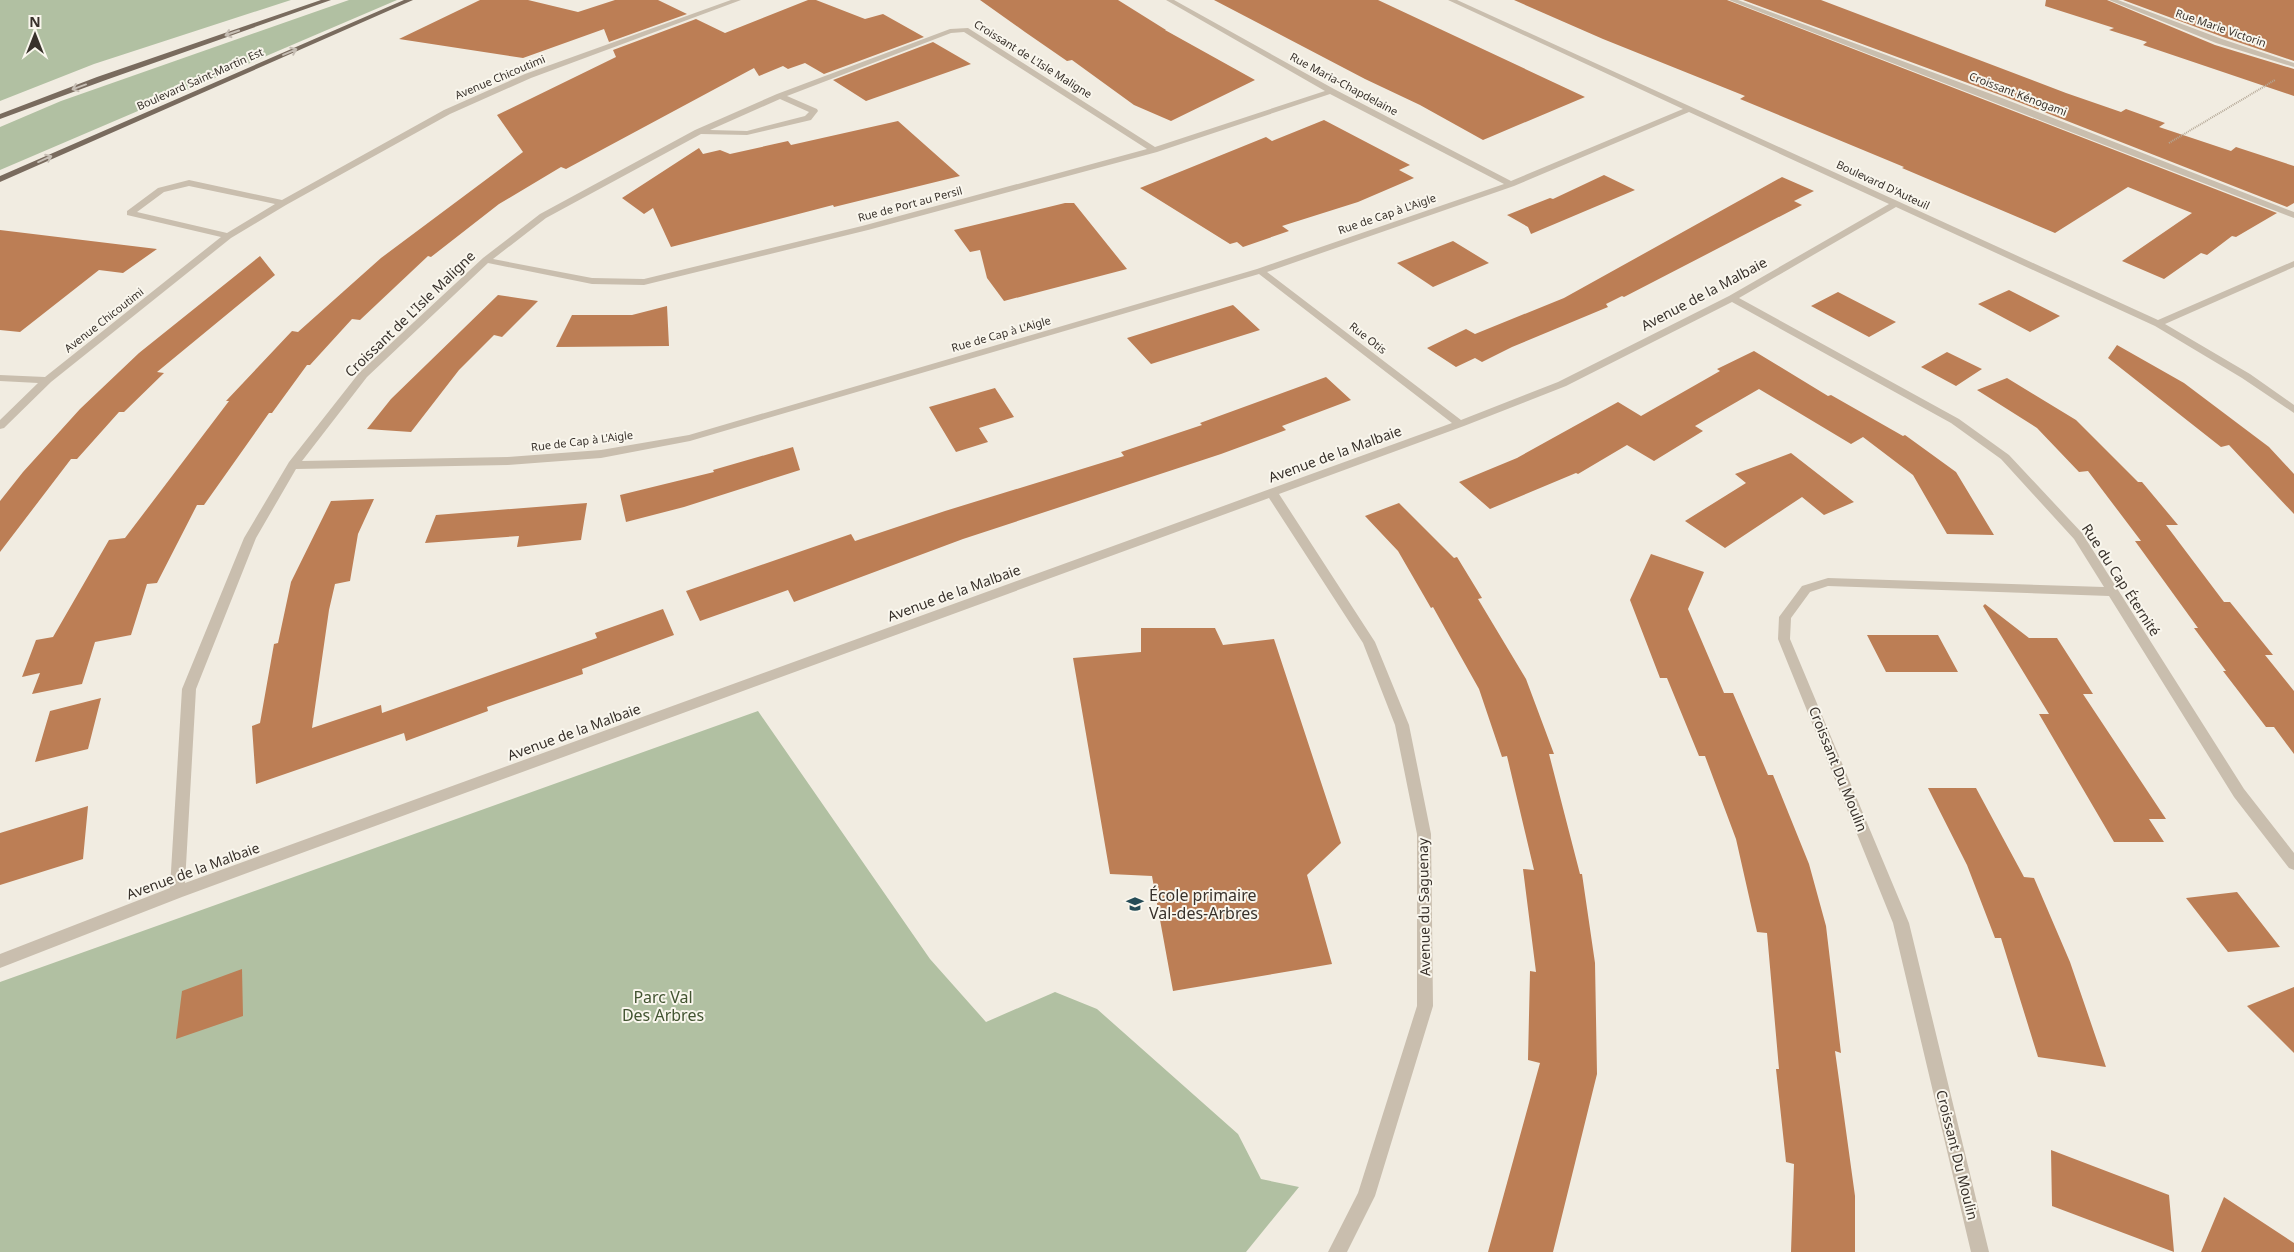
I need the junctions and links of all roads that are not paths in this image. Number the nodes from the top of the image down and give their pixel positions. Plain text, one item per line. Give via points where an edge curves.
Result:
1 (328, 0) edge
2 (410, 0) edge
3 (738, 0) edge
4 (1169, 0) edge
5 (1451, 0) edge
6 (1732, 0) edge
7 (2112, 0) edge
8 (2294, 65) edge
9 (1331, 90) junction
10 (780, 96) junction
11 (1690, 109) junction
12 (0, 117) edge
13 (698, 132) junction
14 (1154, 150) junction
15 (0, 179) edge
16 (1511, 184) junction
17 (283, 203) junction
18 (1896, 204) junction
19 (2294, 215) edge
20 (228, 236) junction
21 (486, 260) junction
22 (2294, 264) edge
23 (1260, 271) junction
24 (1732, 298) junction
25 (2158, 324) junction
26 (0, 378) edge
27 (47, 380) junction
28 (2294, 410) edge
29 (1460, 424) junction
30 (0, 426) edge
31 (294, 465) junction
32 (1272, 493) junction
33 (2112, 592) junction
34 (2294, 864) edge
35 (177, 892) junction
36 (0, 961) edge
37 (1337, 1252) edge
38 (1980, 1252) edge

1 -> 12 main road, Boulevard Saint-Martin Est
15 -> 2 main road, Boulevard Saint-Martin Est
3 - 17 street, Avenue Chicoutimi via 546,70 447,112
4 - 9 street, Rue Maria-Chapdelaine
5 - 11 street, Boulevard D'Auteuil
6 - 19 street, Croissant Kénogami
7 - 8 street, Rue Marie Victorin
9 - 14 street, Rue de Port au Persil
9 - 16 street, Rue Maria-Chapdelaine
10 - 13 street, Croissant de L'Isle Maligne
10 - 13 street, Croissant de L'Isle Maligne via 814,111 808,118 747,133
10 - 14 street, Croissant de L'Isle Maligne via 950,31 965,30
11 - 16 street, Rue de Cap à L'Aigle
11 - 18 street, Boulevard D'Auteuil
13 - 21 street, Croissant de L'Isle Maligne via 543,216
14 - 21 street, Rue de Port au Persil via 865,228 644,282 592,281
16 - 23 street, Rue de Cap à L'Aigle
17 - 20 street, Avenue Chicoutimi
17 - 20 street via 189,183 161,190 130,213
18 - 24 street, Avenue de la Malbaie
18 - 25 street, Boulevard D'Auteuil
20 - 27 street, Avenue Chicoutimi
21 - 31 street, Croissant de L'Isle Maligne via 363,374
22 - 25 street
23 - 29 street, Rue Otis
23 - 31 street, Rue de Cap à L'Aigle via 690,438 600,454 508,461
24 - 29 street, Avenue de la Malbaie via 1562,384
24 - 33 street, Rue du Cap Éternité via 1955,421 2005,457 2078,536
25 - 28 street, Boulevard D'Auteuil via 2246,376
26 - 27 street
27 - 30 street, Avenue Chicoutimi
29 - 32 street, Avenue de la Malbaie
31 - 35 street, Croissant de L'Isle Maligne via 250,538 189,689
32 - 35 street, Avenue de la Malbaie
32 - 37 street, Avenue du Saguenay via 1369,642 1402,725 1424,834 1425,1006 1366,1196
33 - 34 street, Rue du Cap Éternité via 2239,793
33 - 38 street, Croissant Du Moulin via 1828,582 1806,589 1785,617 1784,639 1901,922
35 - 36 street, Avenue de la Malbaie

